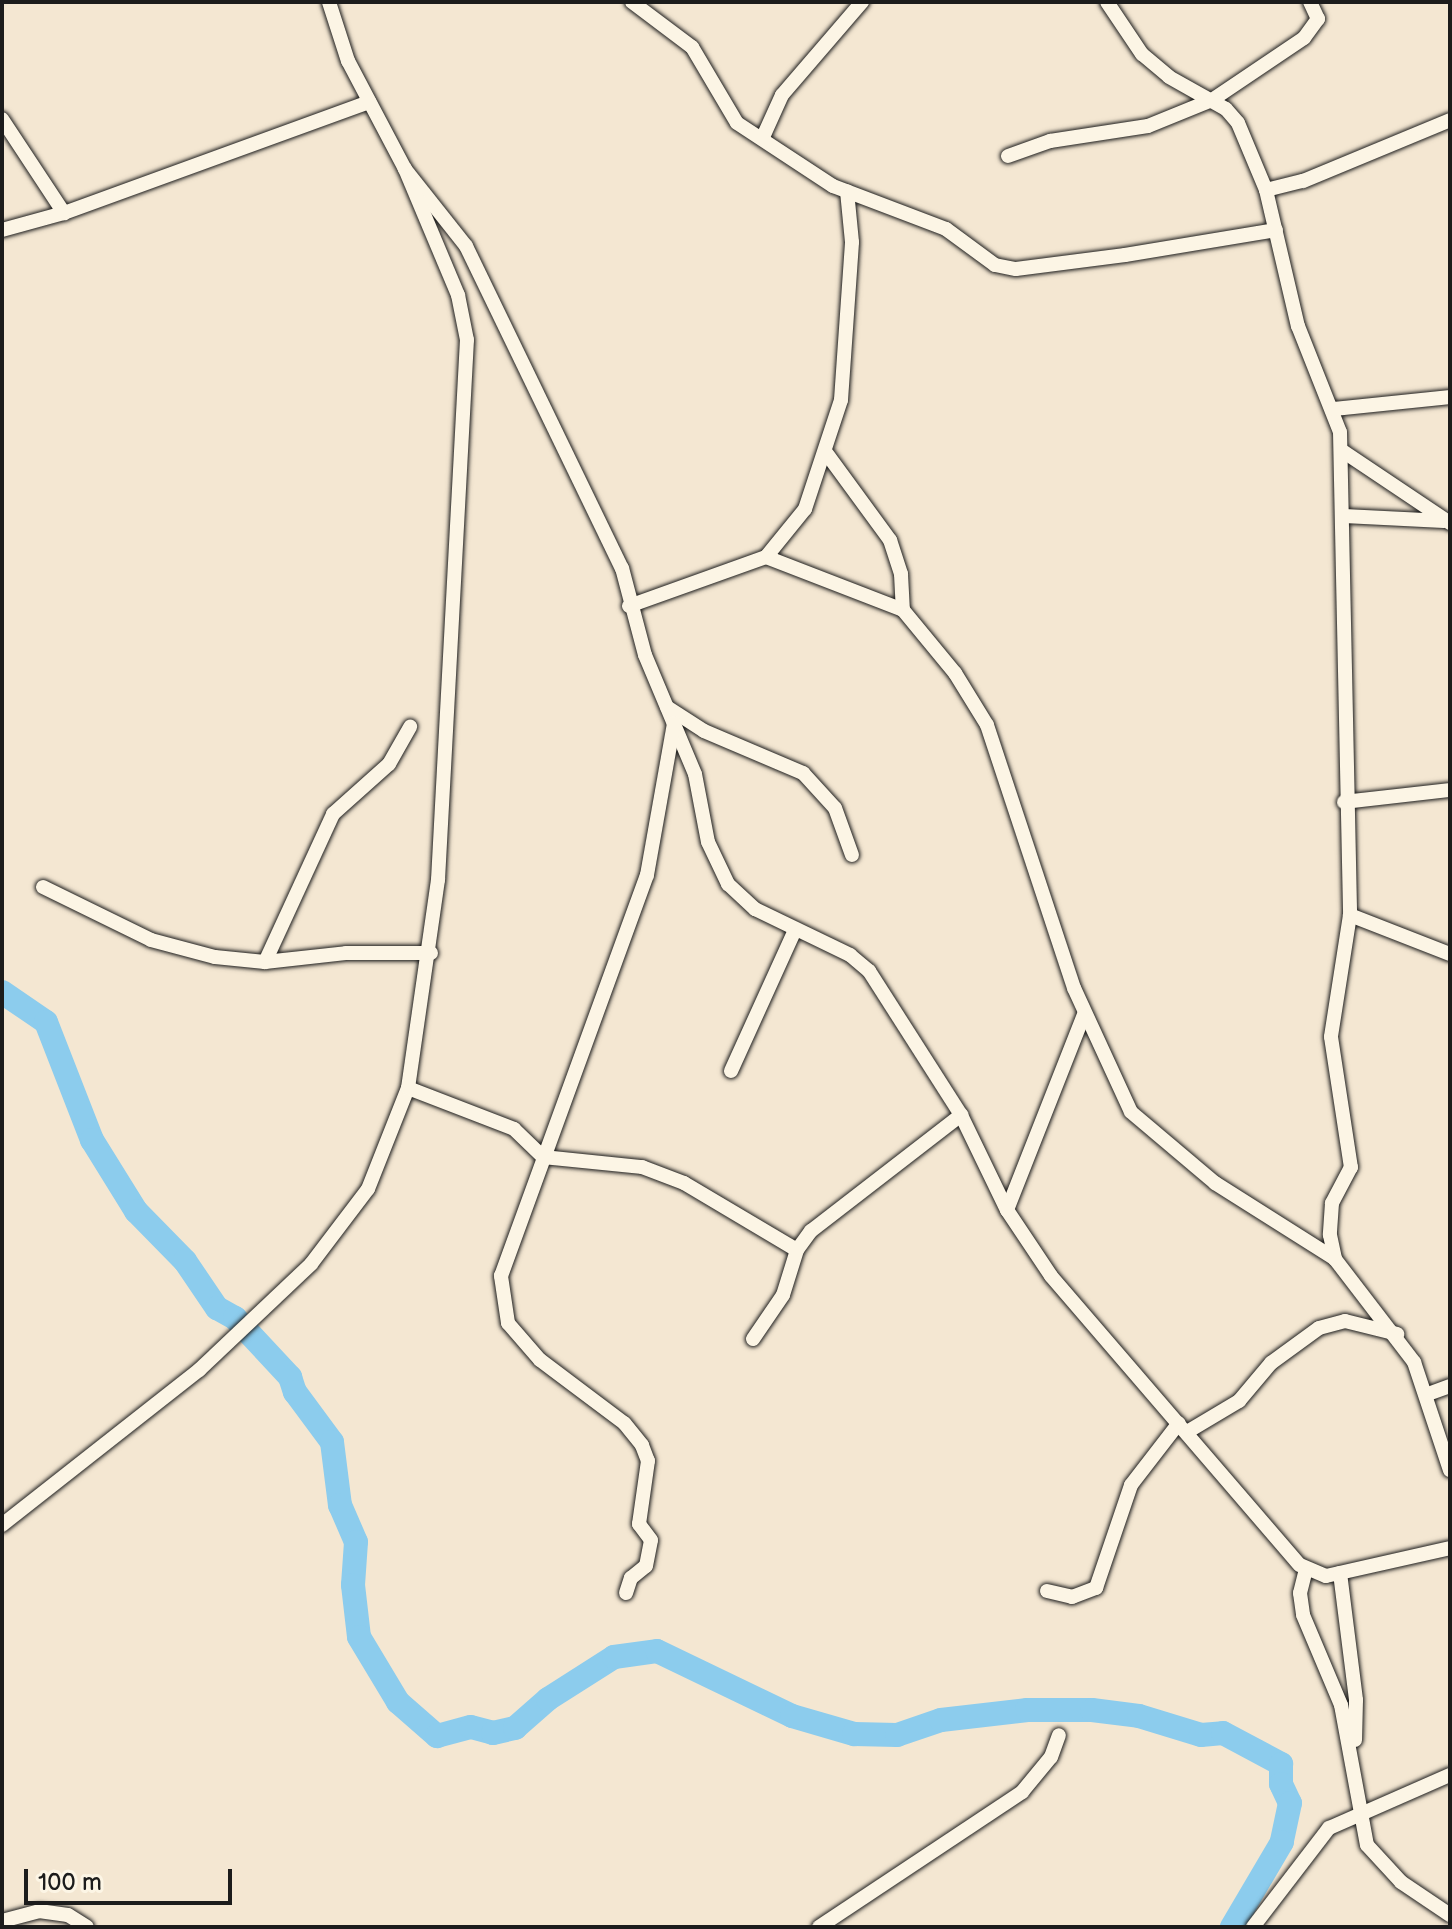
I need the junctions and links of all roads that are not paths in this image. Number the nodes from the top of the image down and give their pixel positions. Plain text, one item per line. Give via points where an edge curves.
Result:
1 (329, 2) edge
2 (632, 2) edge
3 (862, 2) edge
4 (1107, 2) edge
5 (1310, 2) edge
6 (1212, 100) junction
7 (369, 102) junction
8 (2, 119) edge
9 (1450, 120) edge
10 (763, 137) junction
11 (1008, 156) dead end
12 (405, 169) junction
13 (1266, 190) junction
14 (847, 191) junction
15 (64, 213) junction
16 (2, 230) edge
17 (1276, 230) junction
18 (1450, 397) edge
19 (1334, 409) junction
20 (1344, 452) junction
21 (827, 454) junction
22 (1344, 516) junction
23 (1448, 522) edge
24 (766, 557) junction
25 (629, 606) junction
26 (903, 610) junction
27 (667, 707) junction
28 (674, 722) junction
29 (410, 727) dead end
30 (1450, 790) edge
31 (1344, 802) junction
32 (852, 855) dead end
33 (43, 887) dead end
34 (1350, 915) junction
35 (795, 930) junction
36 (431, 953) junction
37 (1450, 954) edge
38 (265, 962) junction
39 (1084, 1015) junction
40 (731, 1071) dead end
41 (408, 1088) junction
42 (961, 1115) junction
43 (543, 1157) junction
44 (1007, 1210) junction
45 (797, 1250) junction
46 (1335, 1259) junction
47 (1397, 1334) junction
48 (753, 1339) dead end
49 (1450, 1386) edge
50 (1428, 1394) junction
51 (1183, 1427) junction
52 (1450, 1470) edge
53 (2, 1525) edge
54 (1450, 1548) edge
55 (1306, 1569) junction
56 (1340, 1573) junction
57 (1047, 1591) dead end
58 (626, 1593) dead end
59 (1059, 1735) dead end
60 (1354, 1754) junction
61 (1450, 1775) edge
62 (1360, 1814) junction
63 (1450, 1915) edge
64 (2, 1921) edge
65 (87, 1927) edge
66 (819, 1927) edge
67 (1253, 1927) edge

1 - 7 street
2 - 10 street via 692,47 730,115
3 - 10 street via 782,95
4 - 6 street via 1142,54 1169,77
5 - 6 street via 1318,19 1304,38
6 - 11 street via 1148,126 1050,141
6 - 13 street via 1238,123
7 - 12 street
7 - 15 street
8 - 15 street
9 - 13 street via 1303,181
10 - 14 street via 815,176
12 - 25 street via 445,216 481,274 622,568
12 - 36 street via 458,295 467,340 447,764
13 - 17 street
14 - 17 street via 946,229 974,254 1008,268
14 - 21 street via 852,242 841,400
15 - 16 street
17 - 19 street via 1298,326
18 - 19 street
19 - 20 street
20 - 22 street
20 - 23 street
21 - 24 street via 805,509
21 - 26 street via 890,540 901,574
22 - 23 street
22 - 31 street
24 - 25 street
24 - 26 street
25 - 27 street
26 - 39 street via 955,673 987,725
27 - 28 street
27 - 32 street via 704,731 803,773 835,808
28 - 35 street via 695,774 708,842 728,884 755,909
28 - 43 street via 647,875
29 - 38 street via 389,764 333,814
30 - 31 street
31 - 34 street
33 - 38 street via 151,940
34 - 37 street
34 - 46 street via 1331,1018 1333,1067 1351,1151 1351,1167 1332,1203
35 - 40 street
35 - 42 street via 850,955 869,971
36 - 38 street via 346,953
36 - 41 street
39 - 44 street
39 - 46 street via 1108,1071 1144,1128 1227,1192
41 - 43 street via 514,1129
41 - 53 street via 368,1189 311,1264 199,1370
42 - 44 street
42 - 45 street via 832,1212
43 - 45 street via 642,1167 713,1198
43 - 58 street via 501,1276 502,1308 540,1360 624,1423 642,1445 648,1461 639,1524 651,1540 646,1566 631,1578
44 - 51 street via 1051,1276
45 - 48 street via 783,1295
46 - 47 street
47 - 50 street
47 - 51 street via 1345,1321 1319,1328 1271,1363 1239,1401
49 - 50 street
50 - 52 street
51 - 55 street via 1265,1528
51 - 57 street via 1131,1485 1096,1588 1072,1597
54 - 56 street
55 - 56 street via 1320,1576
55 - 60 street via 1300,1593 1303,1615 1341,1705
56 - 60 street via 1356,1700
59 - 66 street via 1051,1757 1022,1792
60 - 62 street
61 - 62 street
62 - 63 street via 1375,1857
62 - 67 street via 1339,1821 1319,1837
64 - 65 street via 39,1911 68,1915

